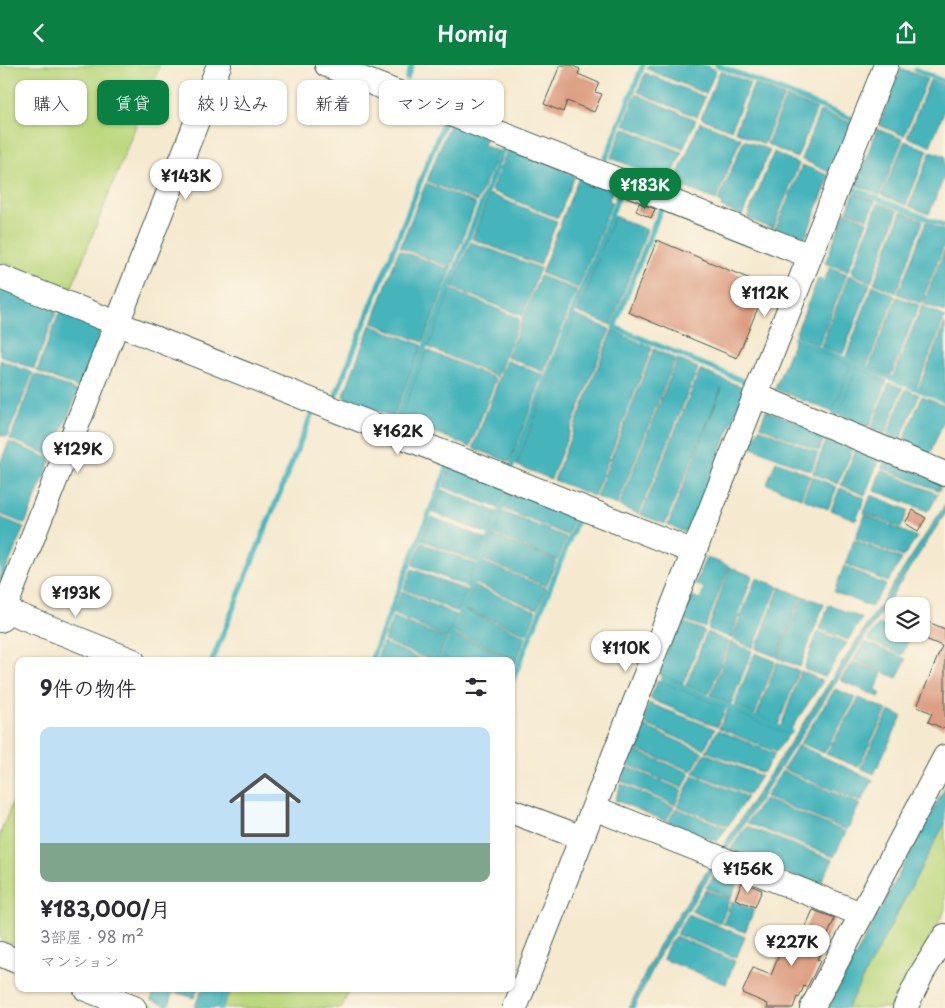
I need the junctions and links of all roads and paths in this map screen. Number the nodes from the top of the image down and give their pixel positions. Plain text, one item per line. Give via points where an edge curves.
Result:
1 (219, 65) edge
2 (327, 65) edge
3 (886, 65) edge
4 (810, 256) junction
5 (0, 277) edge
6 (117, 323) junction
7 (755, 395) junction
8 (945, 474) edge
9 (694, 551) junction
10 (1, 613) edge
11 (122, 657) edge
12 (945, 757) edge
13 (594, 808) junction
14 (515, 813) edge
15 (582, 839) junction
16 (861, 914) junction
17 (945, 936) edge
18 (0, 954) edge
19 (15, 960) edge
20 (94, 992) edge
21 (134, 1008) edge
22 (515, 1008) edge
23 (812, 1008) edge
24 (905, 1008) edge

1 - 6 street
2 - 4 street
3 - 4 street
4 - 7 street
5 - 6 street
6 - 9 street
6 - 10 street
7 - 8 street
7 - 9 street
9 - 13 street
10 - 11 street
12 - 16 street
13 - 15 street
13 - 16 street
14 - 15 street
15 - 22 street
16 - 23 street
17 - 24 street
18 - 19 street
20 - 21 street

